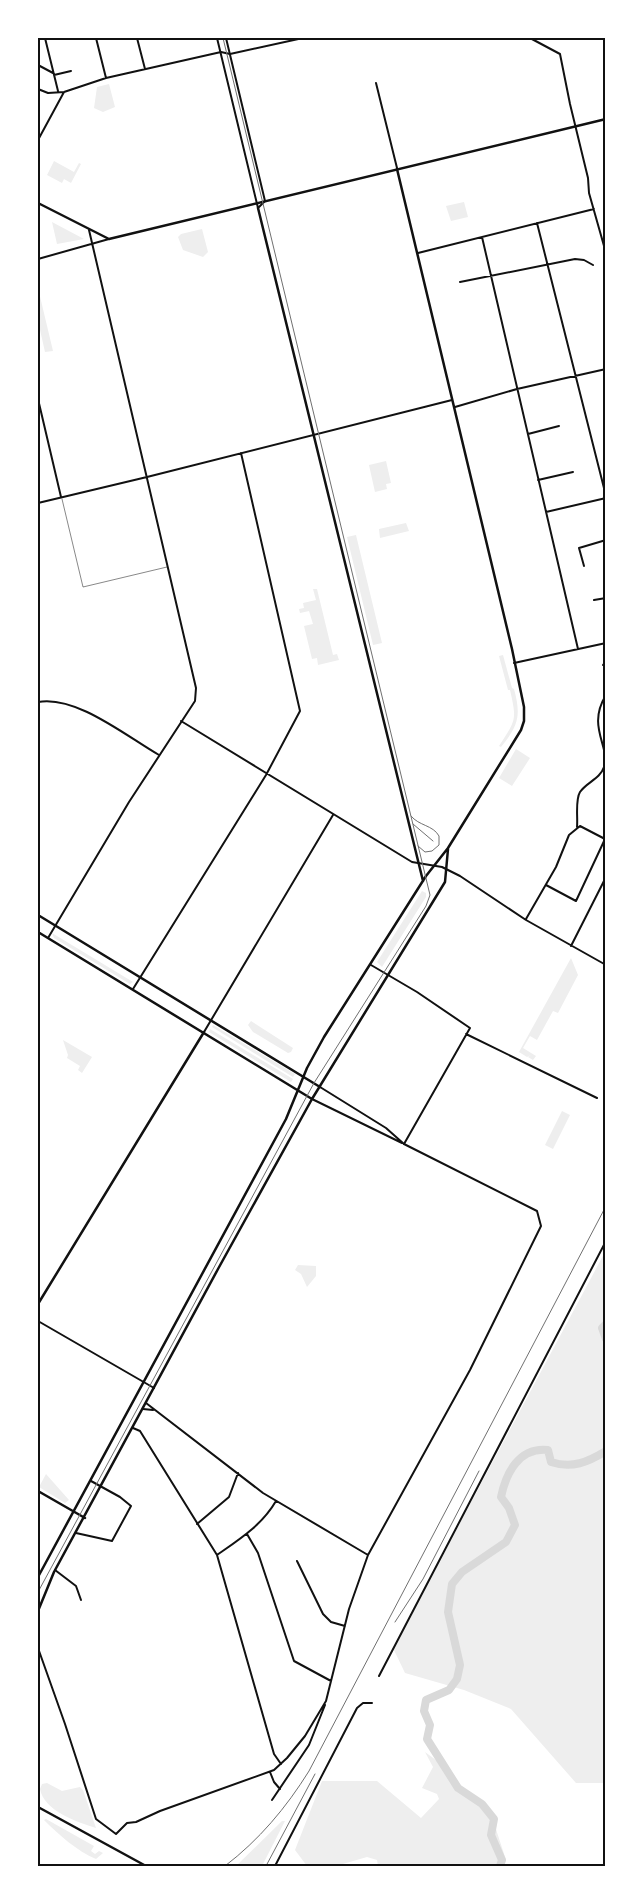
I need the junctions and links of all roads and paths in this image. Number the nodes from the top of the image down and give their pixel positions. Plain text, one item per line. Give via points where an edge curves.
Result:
1 (45, 38) edge
2 (96, 38) edge
3 (138, 38) edge
4 (217, 38) edge
5 (226, 38) edge
6 (303, 38) edge
7 (530, 38) edge
8 (221, 52) junction
9 (230, 54) junction
10 (38, 65) edge
11 (145, 69) junction
12 (70, 71) dead end
13 (54, 74) junction
14 (106, 78) junction
15 (376, 83) dead end
16 (38, 89) edge
17 (58, 92) junction
18 (64, 92) junction
19 (606, 119) edge
20 (575, 126) junction
21 (38, 140) edge
22 (397, 169) junction
23 (265, 202) junction
24 (38, 203) edge
25 (257, 203) junction
26 (258, 208) junction
27 (594, 209) junction
28 (537, 223) junction
29 (89, 230) junction
30 (482, 237) junction
31 (109, 239) junction
32 (92, 245) junction
33 (418, 253) junction
34 (606, 253) edge
35 (38, 258) edge
36 (547, 265) junction
37 (593, 265) dead end
38 (490, 275) junction
39 (460, 282) dead end
40 (606, 369) edge
41 (574, 376) junction
42 (517, 390) junction
43 (453, 399) junction
44 (38, 400) edge
45 (456, 407) junction
46 (559, 426) dead end
47 (528, 434) junction
48 (313, 435) junction
49 (241, 453) junction
50 (573, 472) dead end
51 (147, 477) junction
52 (538, 480) junction
53 (61, 497) junction
54 (606, 497) edge
55 (38, 503) edge
56 (546, 512) junction
57 (606, 540) edge
58 (584, 566) dead end
59 (168, 567) junction
60 (606, 598) edge
61 (594, 600) dead end
62 (606, 643) edge
63 (578, 649) junction
64 (606, 661) edge
65 (514, 663) junction
66 (606, 667) edge
67 (606, 694) edge
68 (38, 702) edge
69 (181, 721) junction
70 (159, 755) junction
71 (266, 774) junction
72 (333, 815) junction
73 (578, 827) junction
74 (605, 839) edge
75 (448, 848) junction
76 (419, 864) junction
77 (434, 865) junction
78 (447, 869) junction
79 (606, 877) edge
80 (423, 882) junction
81 (546, 885) junction
82 (38, 916) edge
83 (526, 920) junction
84 (55, 926) junction
85 (38, 932) edge
86 (48, 938) junction
87 (571, 946) junction
88 (371, 965) junction
89 (606, 965) edge
90 (389, 975) junction
91 (140, 979) junction
92 (133, 989) junction
93 (211, 1021) junction
94 (204, 1032) junction
95 (466, 1034) junction
96 (305, 1077) junction
97 (320, 1086) junction
98 (299, 1092) junction
99 (597, 1098) dead end
100 (312, 1099) junction
101 (404, 1144) junction
102 (606, 1241) edge
103 (38, 1304) edge
104 (38, 1321) edge
105 (143, 1382) junction
106 (154, 1388) junction
107 (146, 1403) junction
108 (143, 1410) junction
109 (155, 1410) junction
110 (133, 1428) junction
111 (238, 1473) junction
112 (91, 1481) junction
113 (101, 1487) junction
114 (38, 1491) edge
115 (276, 1501) junction
116 (73, 1512) junction
117 (85, 1518) junction
118 (196, 1524) junction
119 (76, 1533) junction
120 (247, 1534) junction
121 (217, 1555) junction
122 (368, 1555) junction
123 (297, 1561) dead end
124 (56, 1570) junction
125 (38, 1577) edge
126 (81, 1600) dead end
127 (38, 1611) edge
128 (345, 1626) junction
129 (38, 1648) edge
130 (379, 1676) dead end
131 (331, 1681) junction
132 (326, 1701) junction
133 (372, 1703) dead end
134 (281, 1764) junction
135 (270, 1771) junction
136 (280, 1789) junction
137 (272, 1800) dead end
138 (38, 1808) edge
139 (146, 1866) edge
140 (275, 1866) edge

1 - 13 street
2 - 14 street
3 - 11 street
4 - 8 street
5 - 9 street
6 - 9 street
7 - 20 street via 560,54
8 - 9 street
8 - 11 street
8 - 25 street
9 - 23 street
10 - 13 street
11 - 14 street
12 - 13 street
13 - 17 street
14 - 18 street
15 - 22 street
16 - 17 street
17 - 18 street
18 - 21 street
19 - 20 main road
20 - 22 main road
20 - 27 street
22 - 23 main road
22 - 33 main road
23 - 25 main road
23 - 26 street
24 - 29 main road
25 - 26 street
25 - 31 main road
26 - 48 main road
27 - 28 street
27 - 34 street
28 - 30 street
28 - 36 street
29 - 31 main road
29 - 32 street
30 - 33 street
30 - 38 street
31 - 32 street
32 - 35 street
32 - 51 street
33 - 43 main road
36 - 37 street via 575,259
36 - 38 street
36 - 41 street
38 - 39 street
38 - 42 street
40 - 41 street
41 - 42 street
41 - 54 street
42 - 45 street
42 - 47 street
43 - 45 main road
43 - 48 street
44 - 53 street
45 - 65 main road
46 - 47 street
47 - 52 street
48 - 49 street
48 - 76 main road
49 - 51 street
49 - 71 street via 300,711
50 - 52 street
51 - 53 street
51 - 59 street
52 - 56 street
53 - 55 street
53 - 59 lane via 83,587
54 - 56 street
56 - 63 street
57 - 58 street via 579,548
59 - 69 street via 196,688 194,701
60 - 61 street
62 - 63 street
63 - 65 street
64 - 66 street via 603,665
65 - 75 main road via 524,707 521,730
67 - 73 street via 599,708 597,725 605,765 581,791
68 - 70 street via 50,700 82,709
69 - 70 street
69 - 71 street
70 - 84 street
71 - 72 street
71 - 91 street
72 - 76 street
72 - 93 street
73 - 74 street via 583,826
73 - 81 street via 568,835
74 - 81 street via 576,901
75 - 77 main road
75 - 78 main road
76 - 77 street
76 - 80 main road
77 - 78 street
77 - 80 main road
78 - 83 street
78 - 90 main road via 446,882 439,895
79 - 87 street
80 - 88 main road
81 - 83 street
82 - 84 main road
83 - 87 street
84 - 86 street
84 - 91 main road
85 - 86 main road
86 - 92 main road
87 - 89 street
88 - 90 street
88 - 96 main road via 324,1038
90 - 95 street via 470,1028
90 - 97 main road
91 - 92 street
91 - 93 main road
92 - 94 main road
93 - 94 street
93 - 96 main road
94 - 98 main road
94 - 103 main road
95 - 99 street
95 - 101 street
96 - 97 main road
96 - 98 main road
97 - 100 main road
97 - 101 street via 386,1128
98 - 100 main road
98 - 105 main road
100 - 101 street
100 - 106 main road
101 - 122 street via 537,1211 541,1226 470,1370
102 - 130 street
104 - 105 street
105 - 106 street
105 - 112 main road
106 - 107 main road
107 - 108 main road
107 - 109 street
108 - 109 street
108 - 110 main road
109 - 111 street
110 - 113 main road
110 - 118 street via 140,1431
111 - 115 street
111 - 118 street via 229,1497
112 - 113 street
112 - 116 main road
113 - 117 main road
113 - 119 street via 131,1506 123,1524 112,1541
114 - 116 main road
115 - 120 street via 269,1513
115 - 122 street
116 - 117 main road
116 - 125 main road
117 - 119 main road
118 - 121 street
119 - 124 main road
120 - 121 street
120 - 131 street via 258,1553 294,1661
121 - 134 street via 274,1754
122 - 128 street
123 - 128 street via 323,1614 332,1622
124 - 126 street via 76,1586
124 - 127 main road
128 - 131 street
129 - 135 street via 96,1819 116,1834 127,1823
131 - 132 street
132 - 134 street via 305,1736
132 - 136 street via 309,1745
133 - 140 street via 363,1703 357,1708
134 - 135 street
135 - 136 street
136 - 137 street
138 - 139 main road

